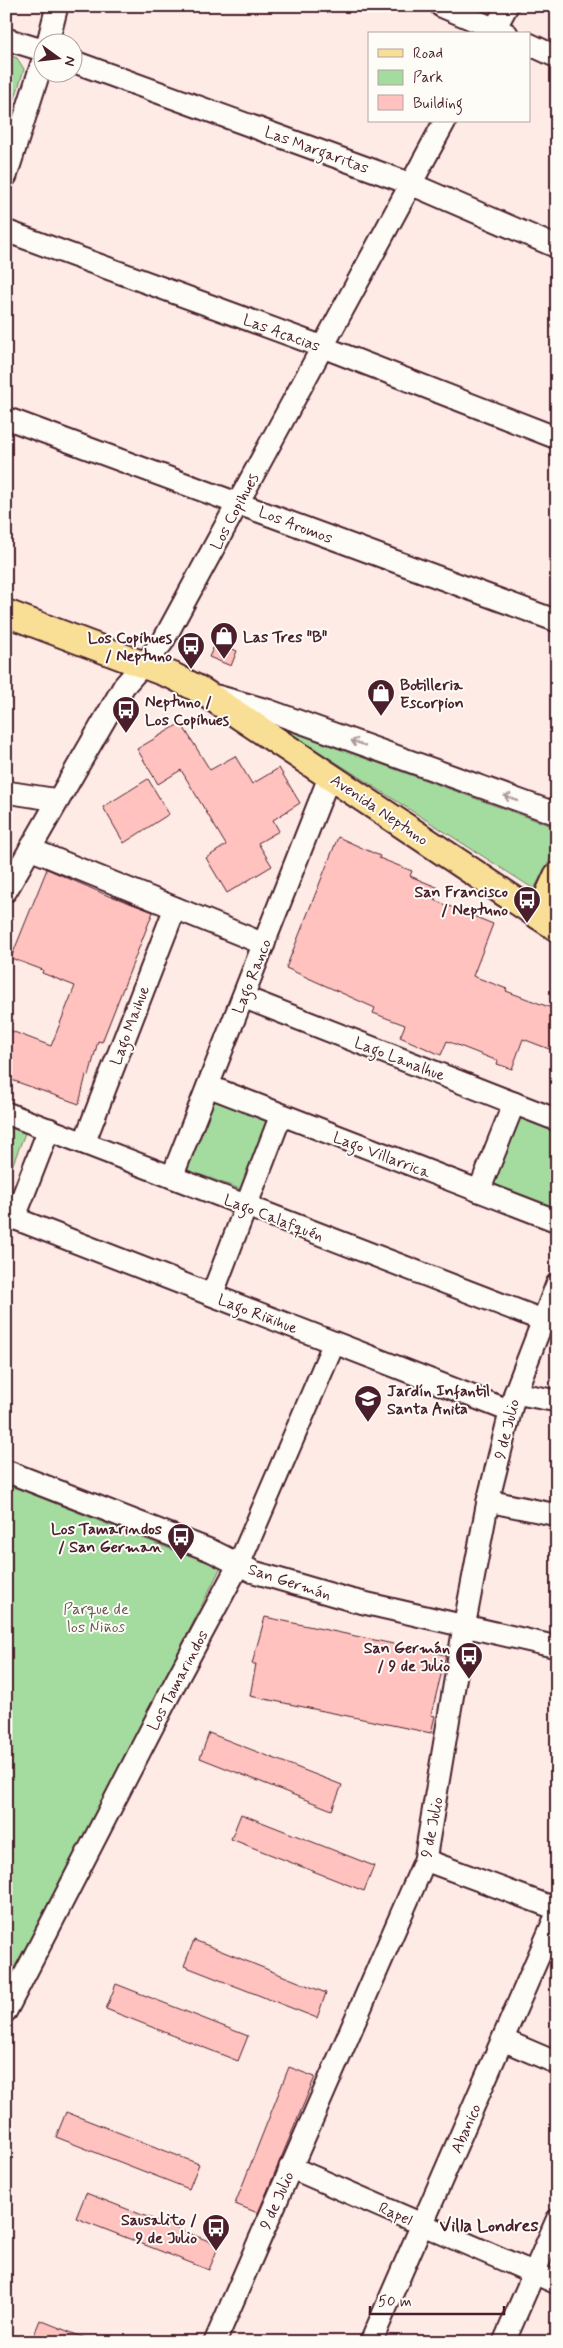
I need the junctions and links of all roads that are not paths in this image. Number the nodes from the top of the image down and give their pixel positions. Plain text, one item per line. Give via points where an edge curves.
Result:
1 (57, 6) edge
2 (441, 6) edge
3 (507, 6) edge
4 (50, 32) edge
5 (498, 32) edge
6 (6, 39) edge
7 (530, 44) edge
8 (32, 47) edge
9 (557, 56) edge
10 (82, 65) edge
11 (36, 82) edge
12 (444, 122) edge
13 (6, 176) edge
14 (411, 184) junction
15 (6, 231) edge
16 (557, 247) edge
17 (323, 347) junction
18 (6, 418) edge
19 (557, 438) edge
20 (238, 502) junction
21 (6, 613) edge
22 (557, 621) edge
23 (143, 665) junction
24 (202, 691) junction
25 (330, 775) junction
26 (6, 792) edge
27 (58, 800) junction
28 (557, 814) edge
29 (30, 850) junction
30 (557, 876) edge
31 (6, 891) edge
32 (175, 908) junction
33 (548, 922) edge
34 (264, 944) junction
35 (243, 997) junction
36 (208, 1086) junction
37 (514, 1103) junction
38 (6, 1113) edge
39 (281, 1114) junction
40 (557, 1120) edge
41 (49, 1129) junction
42 (84, 1143) junction
43 (172, 1177) junction
44 (479, 1191) junction
45 (246, 1206) junction
46 (10, 1217) edge
47 (557, 1221) edge
48 (557, 1284) edge
49 (212, 1295) junction
50 (542, 1320) junction
51 (334, 1343) junction
52 (557, 1401) edge
53 (512, 1402) junction
54 (6, 1471) edge
55 (488, 1501) junction
56 (557, 1515) edge
57 (239, 1564) junction
58 (464, 1627) junction
59 (557, 1647) edge
60 (426, 1860) junction
61 (557, 1910) edge
62 (557, 1914) edge
63 (6, 2011) edge
64 (503, 2040) junction
65 (557, 2063) edge
66 (290, 2167) junction
67 (557, 2220) edge
68 (422, 2224) junction
69 (534, 2273) junction
70 (557, 2283) edge
71 (215, 2342) edge
72 (371, 2342) edge
73 (504, 2342) edge

1 - 4 street
2 - 5 street
3 - 5 street
6 - 8 street
7 - 9 street
10 - 14 street, Las Margaritas
11 - 13 street
12 - 14 street, Los Copihues
14 - 16 street, Las Margaritas
14 - 17 street, Los Copihues
15 - 17 street, Las Acacias
17 - 19 street, Las Acacias
17 - 20 street, Los Copihues
18 - 20 street, Los Aromos
20 - 22 street, Los Aromos
20 - 23 street, Los Copihues via 162,644
21 - 23 main road, Avenida Neptuno
23 - 24 main road, Avenida Neptuno
23 - 27 street, Los Copihues via 124,686
24 - 25 main road, Avenida Neptuno
28 -> 24 street, Avenida Neptuno via 267,710
25 - 33 main road, Avenida Neptuno
25 - 34 street, Lago Ranco
26 - 27 street
27 - 29 street, Los Copihues
29 - 31 street, Los Copihues
29 - 32 street
30 - 33 main road
32 - 34 street
32 - 42 street, Lago Maihue
34 - 35 street, Lago Ranco
35 - 36 street, Lago Ranco
35 - 37 street, Lago Lanalhue
36 - 39 street, Lago Villarrica
36 - 43 street, Lago Ranco
37 - 40 street, Lago Lanalhue
37 - 44 street
38 - 41 street, Lago Calafquén
39 - 44 street, Lago Villarrica
39 - 45 street
41 - 42 street, Lago Calafquén
41 - 46 street
42 - 43 street, Lago Calafquén
43 - 45 street, Lago Calafquén
44 - 47 street, Lago Villarrica
45 - 49 street
45 - 50 street, Lago Calafquén
46 - 49 street, Lago Riñihue
48 - 50 street, 9 de Julio
49 - 51 street, Lago Riñihue
50 - 53 street, 9 de Julio
51 - 53 street, Lago Riñihue
51 - 57 street, Los Tamarindos
52 - 53 street, Lago Riñihue
53 - 55 street, 9 de Julio
54 - 57 street, San Germán
55 - 56 street
55 - 58 street, 9 de Julio
57 - 58 street, San Germán via 254,1572 351,1600
57 - 63 street, Los Tamarindos
58 - 59 street, San Germán
58 - 60 street, 9 de Julio
60 - 61 street
60 - 66 street, 9 de Julio
62 - 64 street, Abanico
64 - 65 street
64 - 68 street, Abanico
66 - 68 street, Rapel
66 - 71 street, 9 de Julio
67 - 69 street
68 - 69 street, Rapel
68 - 72 street, Abanico
69 - 70 street, Rapel
69 - 73 street

